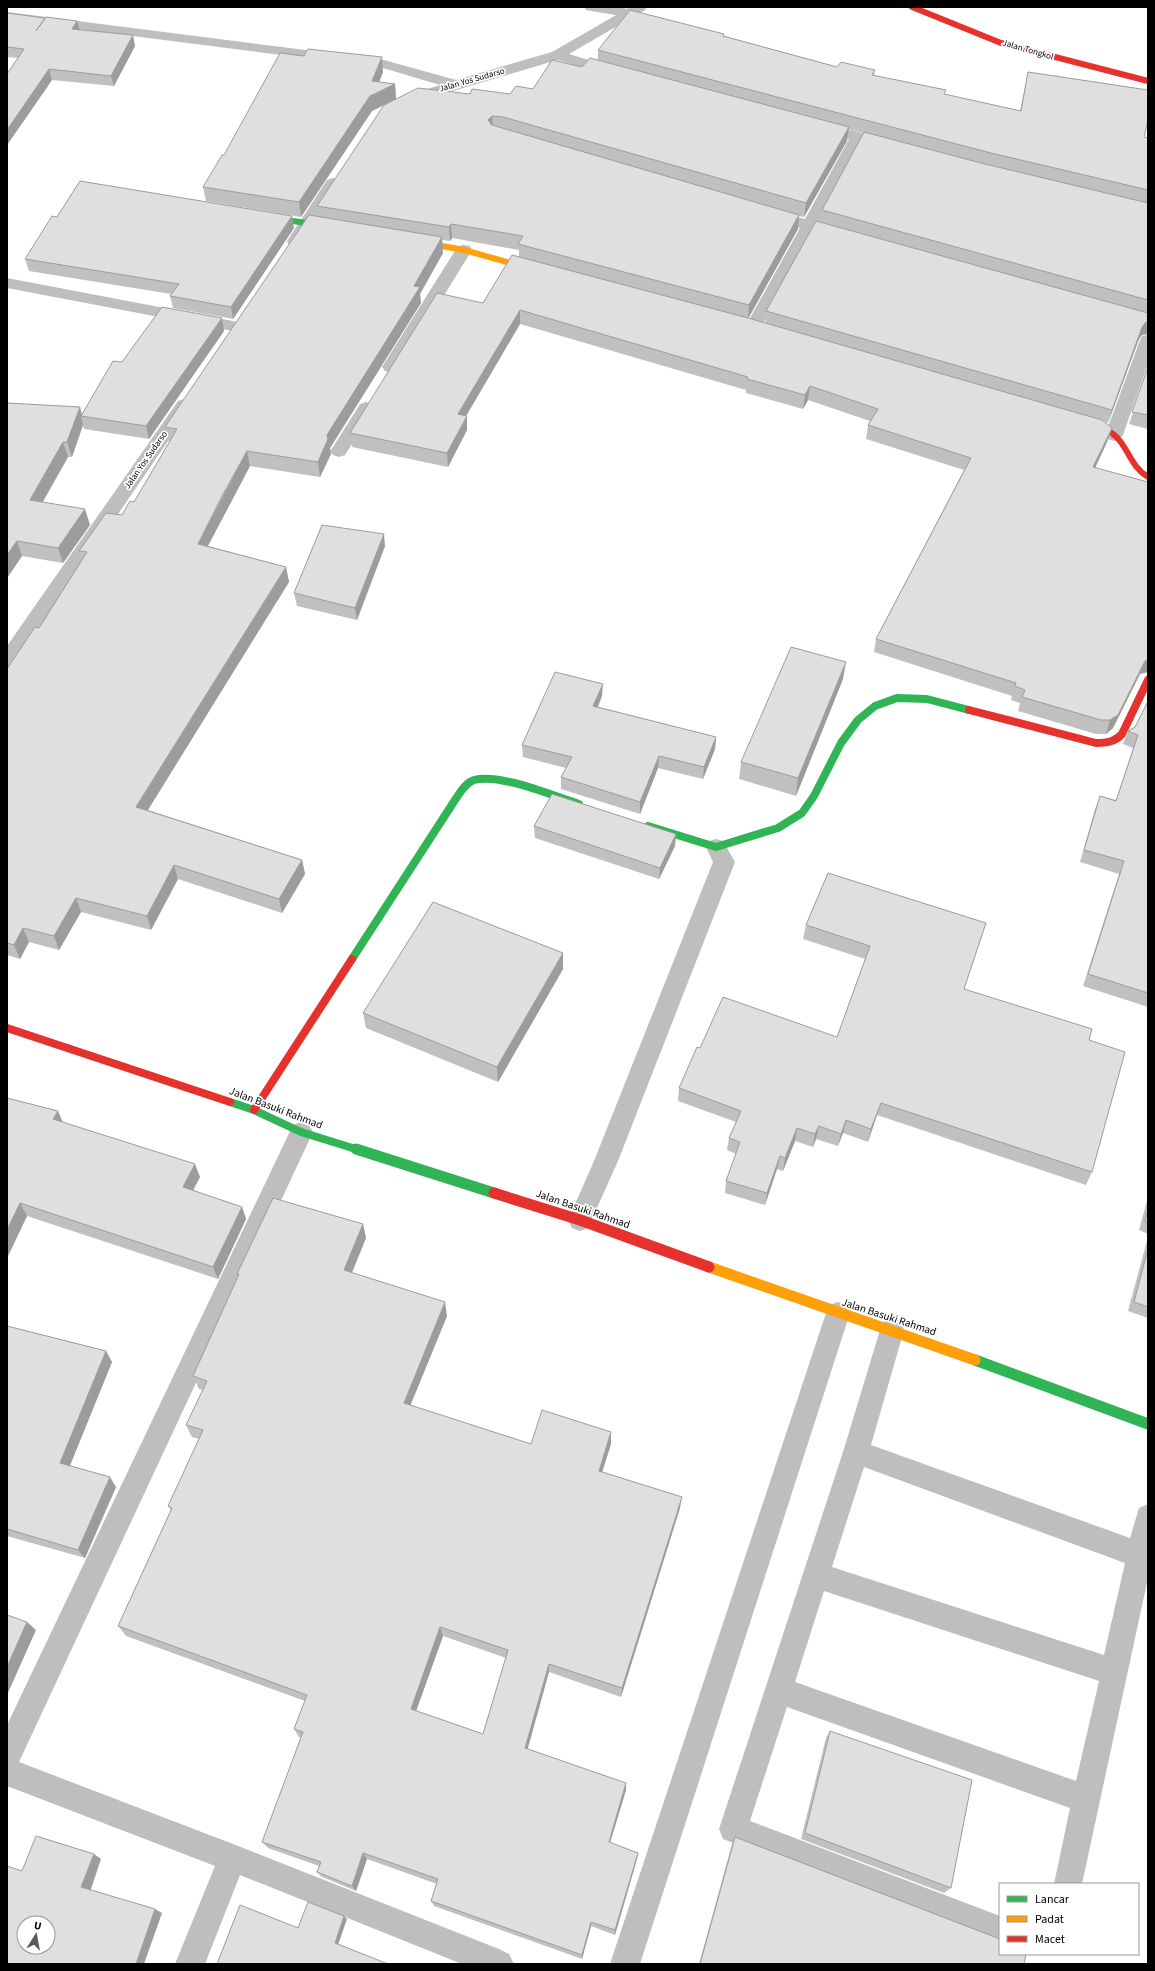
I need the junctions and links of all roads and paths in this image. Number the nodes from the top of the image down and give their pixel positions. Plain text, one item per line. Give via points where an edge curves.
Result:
1 (591, 7) edge
2 (912, 7) edge
3 (634, 10) edge
4 (7, 16) edge
5 (557, 55) junction
6 (624, 75) edge
7 (1148, 81) edge
8 (456, 85) junction
9 (394, 106) edge
10 (805, 123) edge
11 (858, 136) junction
12 (903, 148) edge
13 (340, 172) edge
14 (757, 210) edge
15 (257, 216) edge
16 (306, 223) junction
17 (810, 226) junction
18 (345, 229) edge
19 (856, 238) edge
20 (405, 240) edge
21 (464, 250) junction
22 (285, 255) edge
23 (548, 273) edge
24 (7, 284) edge
25 (237, 327) edge
26 (753, 327) edge
27 (1148, 340) edge
28 (192, 392) edge
29 (1072, 418) edge
30 (1114, 435) junction
31 (339, 451) dead end
32 (1148, 477) edge
33 (7, 661) edge
34 (1148, 680) edge
35 (590, 807) edge
36 (641, 823) edge
37 (716, 848) junction
38 (7, 1028) edge
39 (254, 1110) junction
40 (301, 1132) junction
41 (580, 1220) junction
42 (838, 1313) junction
43 (892, 1330) junction
44 (1148, 1424) edge
45 (856, 1452) junction
46 (1148, 1516) edge
47 (1140, 1554) junction
48 (817, 1575) junction
49 (1113, 1672) junction
50 (778, 1690) junction
51 (7, 1756) edge
52 (7, 1772) edge
53 (1086, 1799) junction
54 (233, 1858) junction
55 (1068, 1883) edge
56 (999, 1931) edge
57 (190, 1964) edge
58 (499, 1964) edge
59 (625, 1964) edge

1 - 3 street
2 - 7 main road, Jalan Tongkol via 1001,42
3 - 5 street, Jalan Yos Sudarso
4 - 8 street via 384,64
5 - 6 street
5 - 8 street, Jalan Yos Sudarso
8 - 9 street, Jalan Yos Sudarso via 414,97
10 - 11 street
11 - 12 street
11 - 17 street
13 - 16 street
14 - 17 street
15 - 16 main road
16 - 18 main road
16 - 22 street
17 - 19 street
17 - 26 street
20 - 21 main road
21 - 23 main road
21 - 31 street
24 - 25 street
27 - 30 street
28 - 33 street, Jalan Yos Sudarso
29 - 30 main road via 1105,429
30 - 32 main road via 1136,470
34 - 37 main road via 1122,734 1105,744 927,700 897,698 875,706 858,720 841,743 814,796 802,813 778,828
35 - 39 main road via 500,780 483,777 472,780 455,800
36 - 37 main road
37 - 41 street via 724,862 606,1161
38 - 39 main road, Jalan Basuki Rahmad
39 - 40 main road, Jalan Basuki Rahmad
40 - 41 main road, Jalan Basuki Rahmad
40 - 51 street
41 - 42 main road, Jalan Basuki Rahmad
42 - 43 main road, Jalan Basuki Rahmad
42 - 59 street
43 - 44 main road, Jalan Basuki Rahmad
43 - 45 street
45 - 47 street
45 - 48 street
46 - 47 street
47 - 49 street
48 - 49 street
48 - 50 street
49 - 53 street
50 - 53 street
50 - 56 street via 733,1829
52 - 54 street
53 - 55 street
54 - 57 street
54 - 58 street

